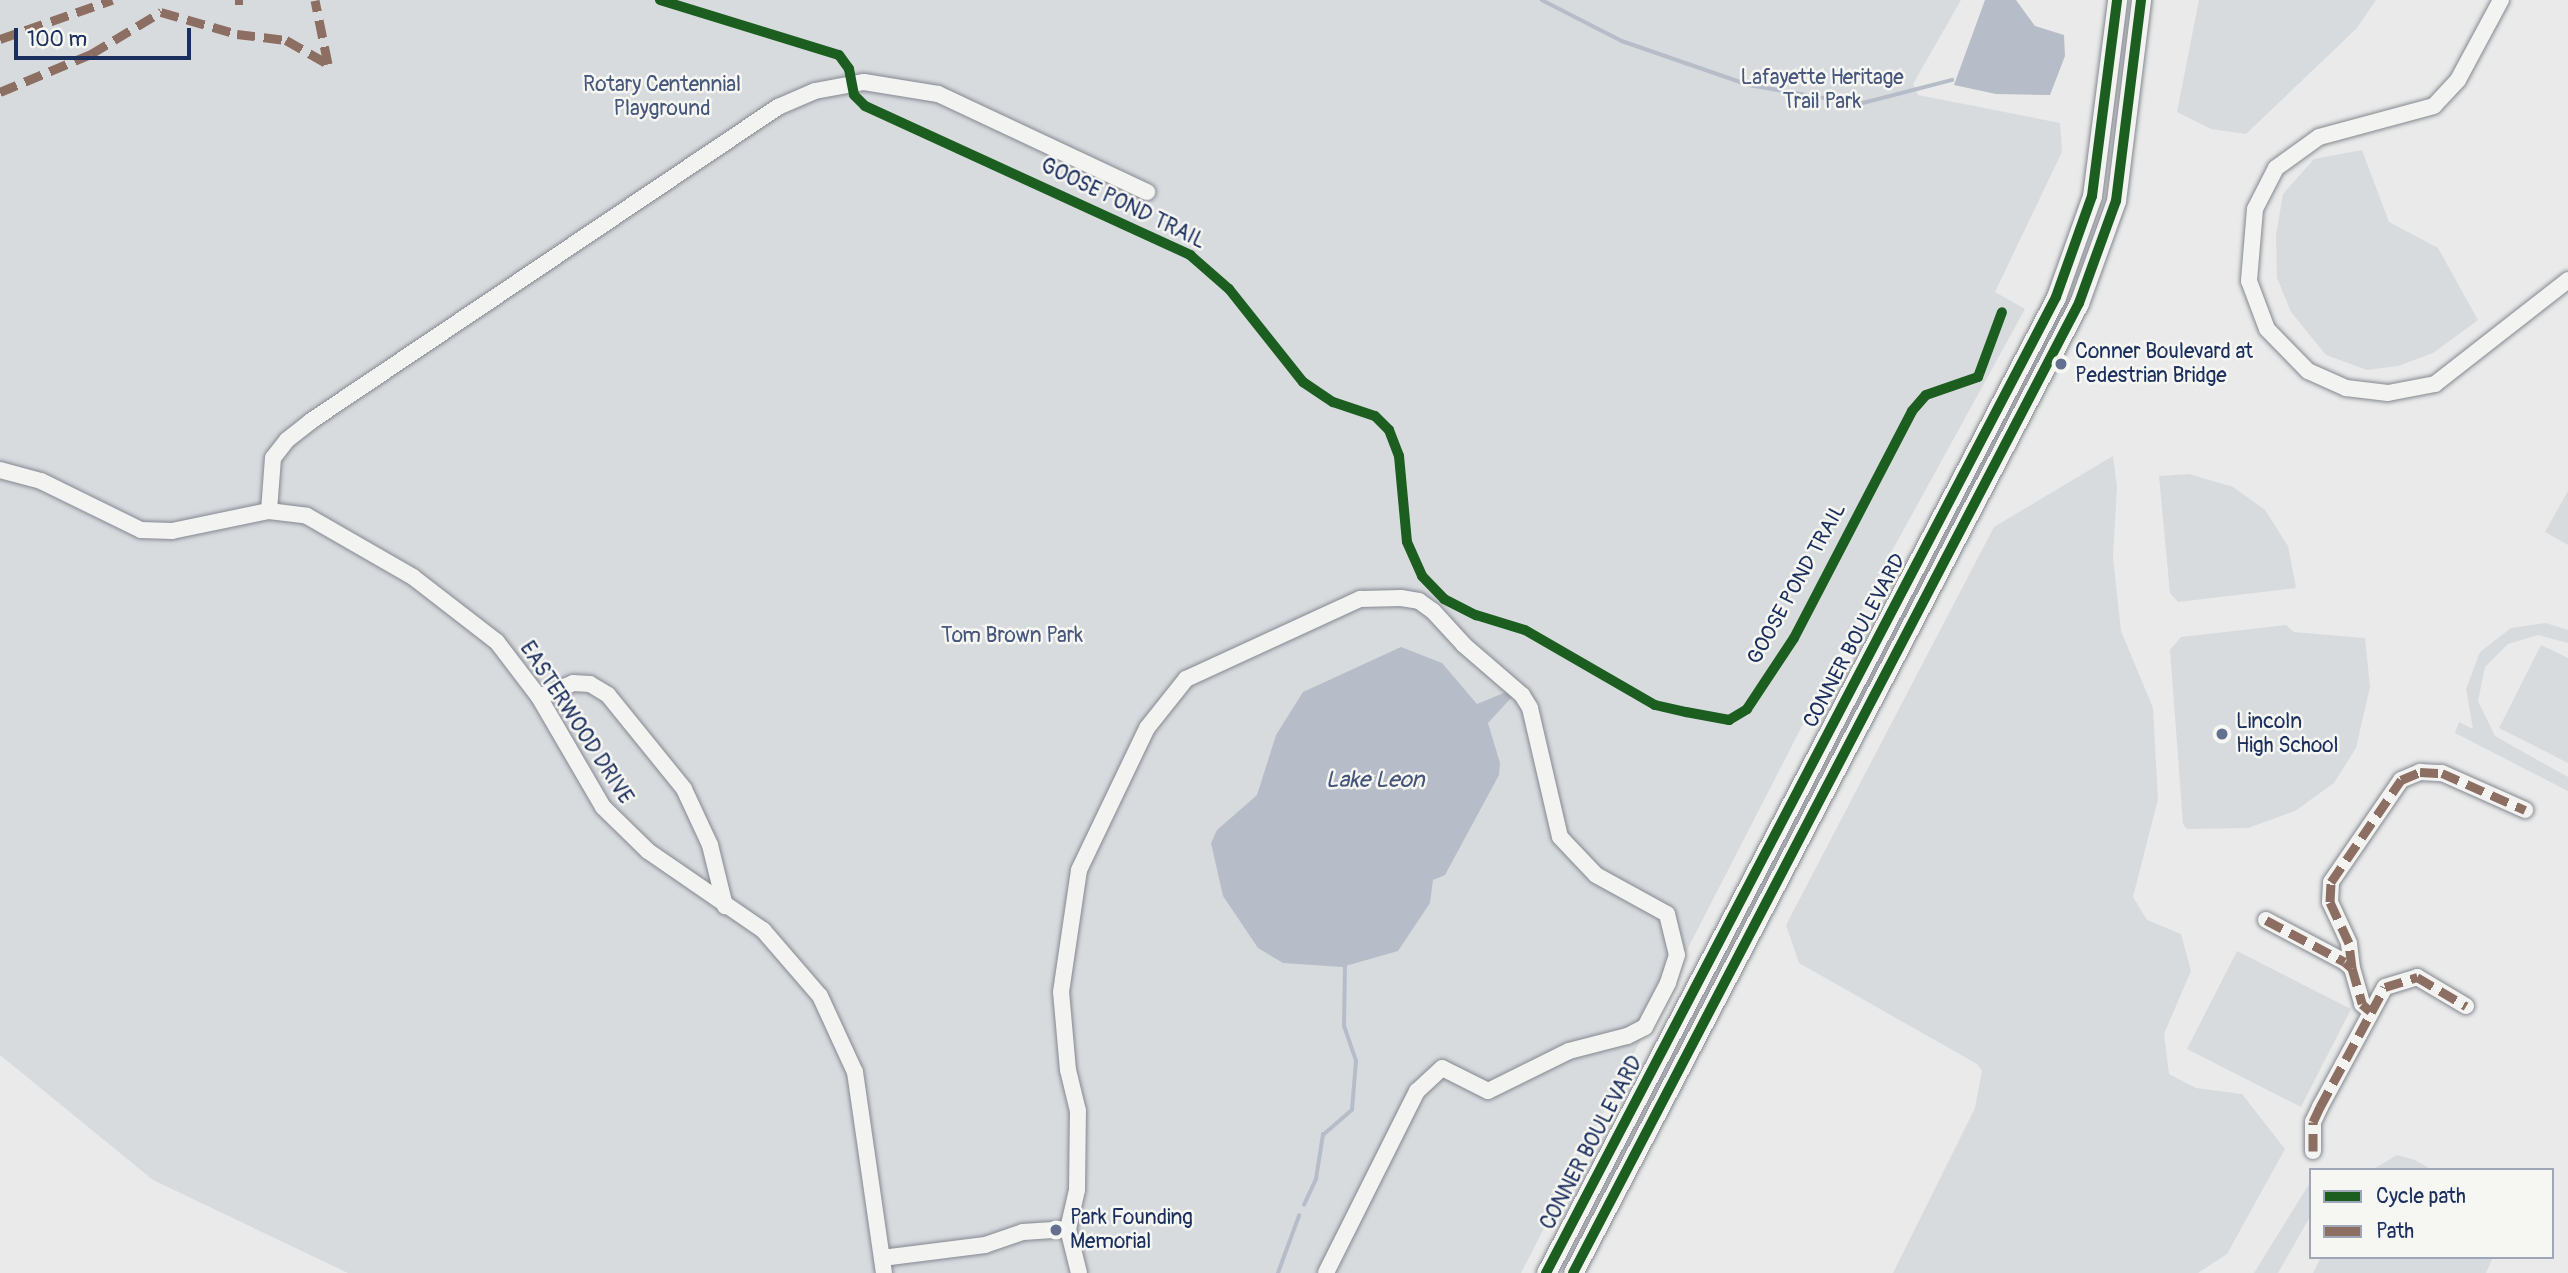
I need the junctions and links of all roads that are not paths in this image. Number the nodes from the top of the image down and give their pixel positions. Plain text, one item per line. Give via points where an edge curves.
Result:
1 (2117, 0) edge
2 (2141, 0) edge
3 (2501, 0) edge
4 (1147, 192) dead end
5 (2568, 280) edge
6 (2035, 337) junction
7 (2057, 348) junction
8 (0, 470) edge
9 (269, 511) junction
10 (539, 697) junction
11 (2525, 810) dead end
12 (725, 905) junction
13 (2266, 920) dead end
14 (2352, 968) junction
15 (2466, 1006) dead end
16 (2370, 1011) junction
17 (2314, 1150) dead end
18 (1589, 1192) junction
19 (1610, 1202) junction
20 (1068, 1229) junction
21 (883, 1266) edge
22 (1079, 1273) edge
23 (1326, 1273) edge
24 (1546, 1273) edge
25 (1573, 1273) edge

1 - 6 main road, CONNER BOULEVARD via 2092,196 2078,243
2 - 7 main road, CONNER BOULEVARD via 2116,201 2091,276
3 - 5 street via 2458,80 2434,106 2319,137 2276,168 2255,209 2249,281 2267,329 2308,371 2346,388 2388,393 2442,379
4 - 9 street via 938,94 864,82 815,91 768,113 310,421 273,458
6 - 7 main road
6 - 18 main road, CONNER BOULEVARD
7 - 19 main road, CONNER BOULEVARD
8 - 9 street, EASTERWOOD DRIVE via 41,481 141,530 172,531
9 - 10 street, EASTERWOOD DRIVE via 322,523 413,577 497,642
10 - 12 street, EASTERWOOD DRIVE via 603,807 648,851
10 - 12 street via 573,683 590,684 608,695 684,789 710,845
11 - 14 street via 2442,773 2420,772 2401,780 2331,882 2330,902 2349,943
12 - 21 street, EASTERWOOD DRIVE via 778,943 820,996 840,1032 862,1104
13 - 14 street
14 - 16 street via 2362,1004
15 - 16 street via 2408,976 2385,987
16 - 17 street via 2314,1122
18 - 19 main road
18 - 24 main road, CONNER BOULEVARD
19 - 25 main road, CONNER BOULEVARD
20 - 21 street via 1023,1232 985,1245
20 - 22 street
20 - 23 street via 1077,1190 1078,1111 1068,1070 1061,992 1074,886 1147,728 1173,691 1212,664 1360,599 1381,596 1419,601 1522,695 1530,708 1560,838 1595,875 1667,914 1676,942 1674,968 1645,1027 1627,1036 1569,1051 1489,1091 1442,1068 1417,1091

